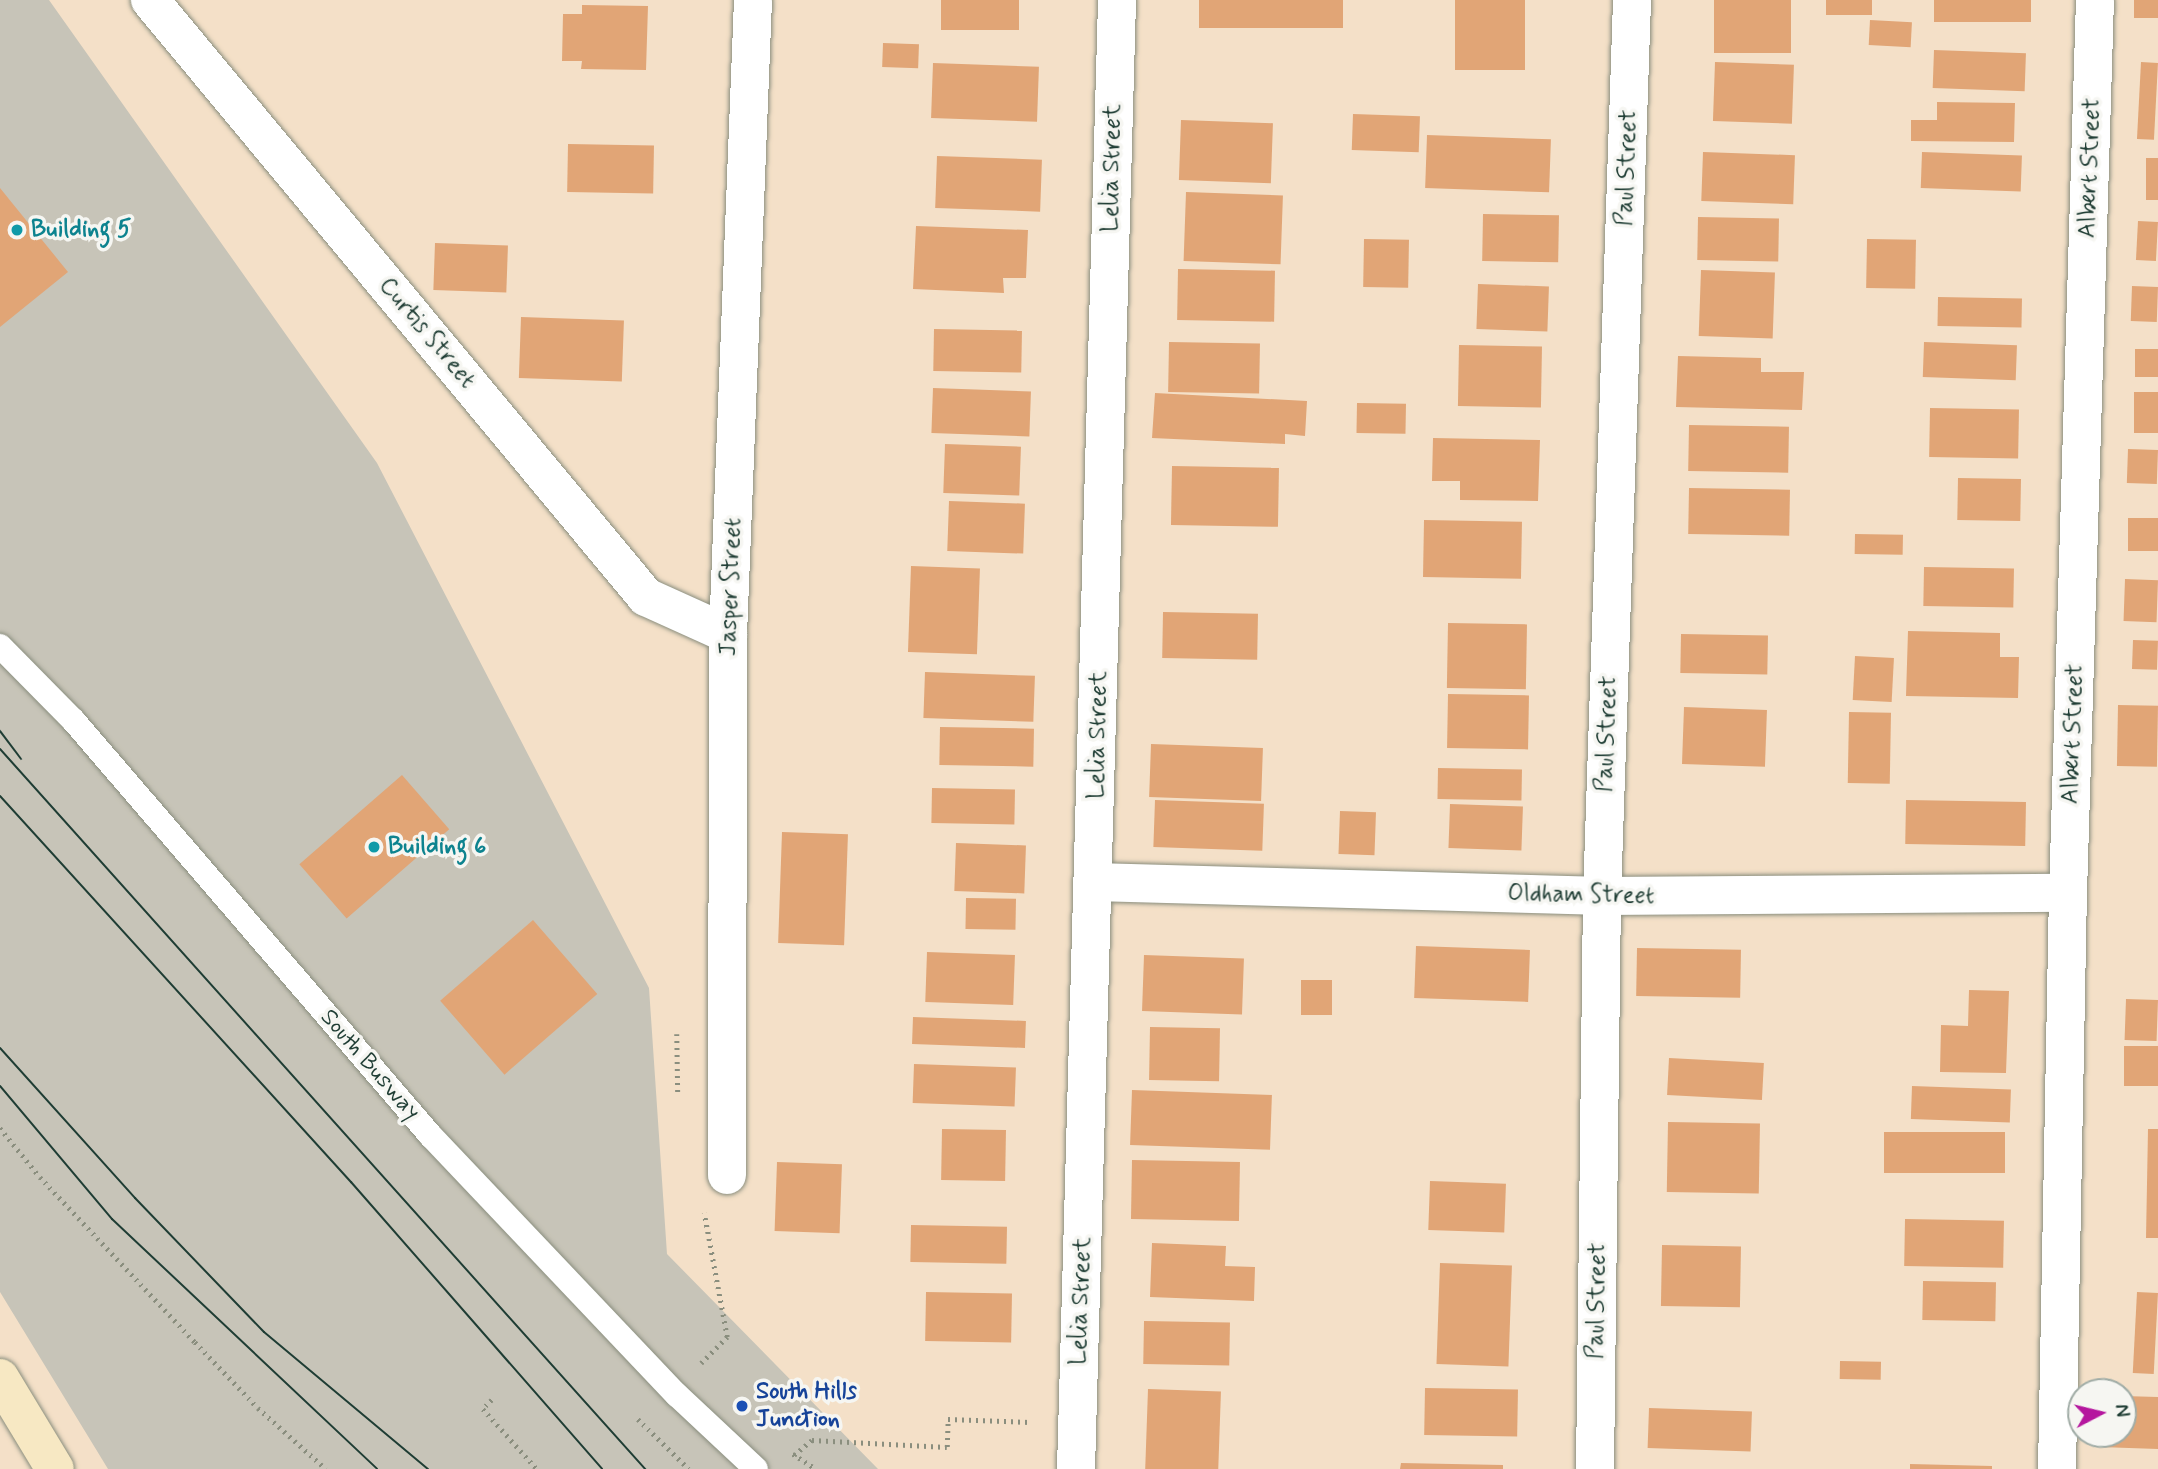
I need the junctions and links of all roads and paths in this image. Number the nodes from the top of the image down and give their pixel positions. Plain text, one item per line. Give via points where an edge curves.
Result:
1 (150, 0) edge
2 (753, 0) edge
3 (1117, 0) edge
4 (1632, 0) edge
5 (2095, 0) edge
6 (728, 634) junction
7 (0, 646) edge
8 (1094, 882) junction
9 (2068, 892) junction
10 (1602, 897) junction
11 (0, 1128) edge
12 (726, 1175) dead end
13 (0, 1378) edge
14 (492, 1400) dead end
15 (638, 1419) dead end
16 (1077, 1423) junction
17 (794, 1455) dead end
18 (55, 1469) edge
19 (326, 1469) edge
20 (537, 1469) edge
21 (689, 1469) edge
22 (757, 1469) edge
23 (1076, 1469) edge
24 (1595, 1469) edge
25 (2057, 1469) edge

1 - 6 street, Curtis Street via 646,597
2 - 6 street, Jasper Street
3 - 8 street, Lelia Street
4 - 10 street, Paul Street
5 - 9 street, Albert Street
6 - 12 street, Jasper Street
7 - 22 lane, South Busway via 73,720 431,1136 677,1395
8 - 10 street, Oldham Street
8 - 16 street, Lelia Street
9 - 10 street, Oldham Street
9 - 25 street, Albert Street
10 - 24 street, Paul Street
11 - 19 path via 40,1177 258,1408
13 - 18 main road
14 - 20 path via 483,1409
15 - 21 path
16 - 17 path via 948,1419 947,1447 812,1440
16 - 23 street, Lelia Street

